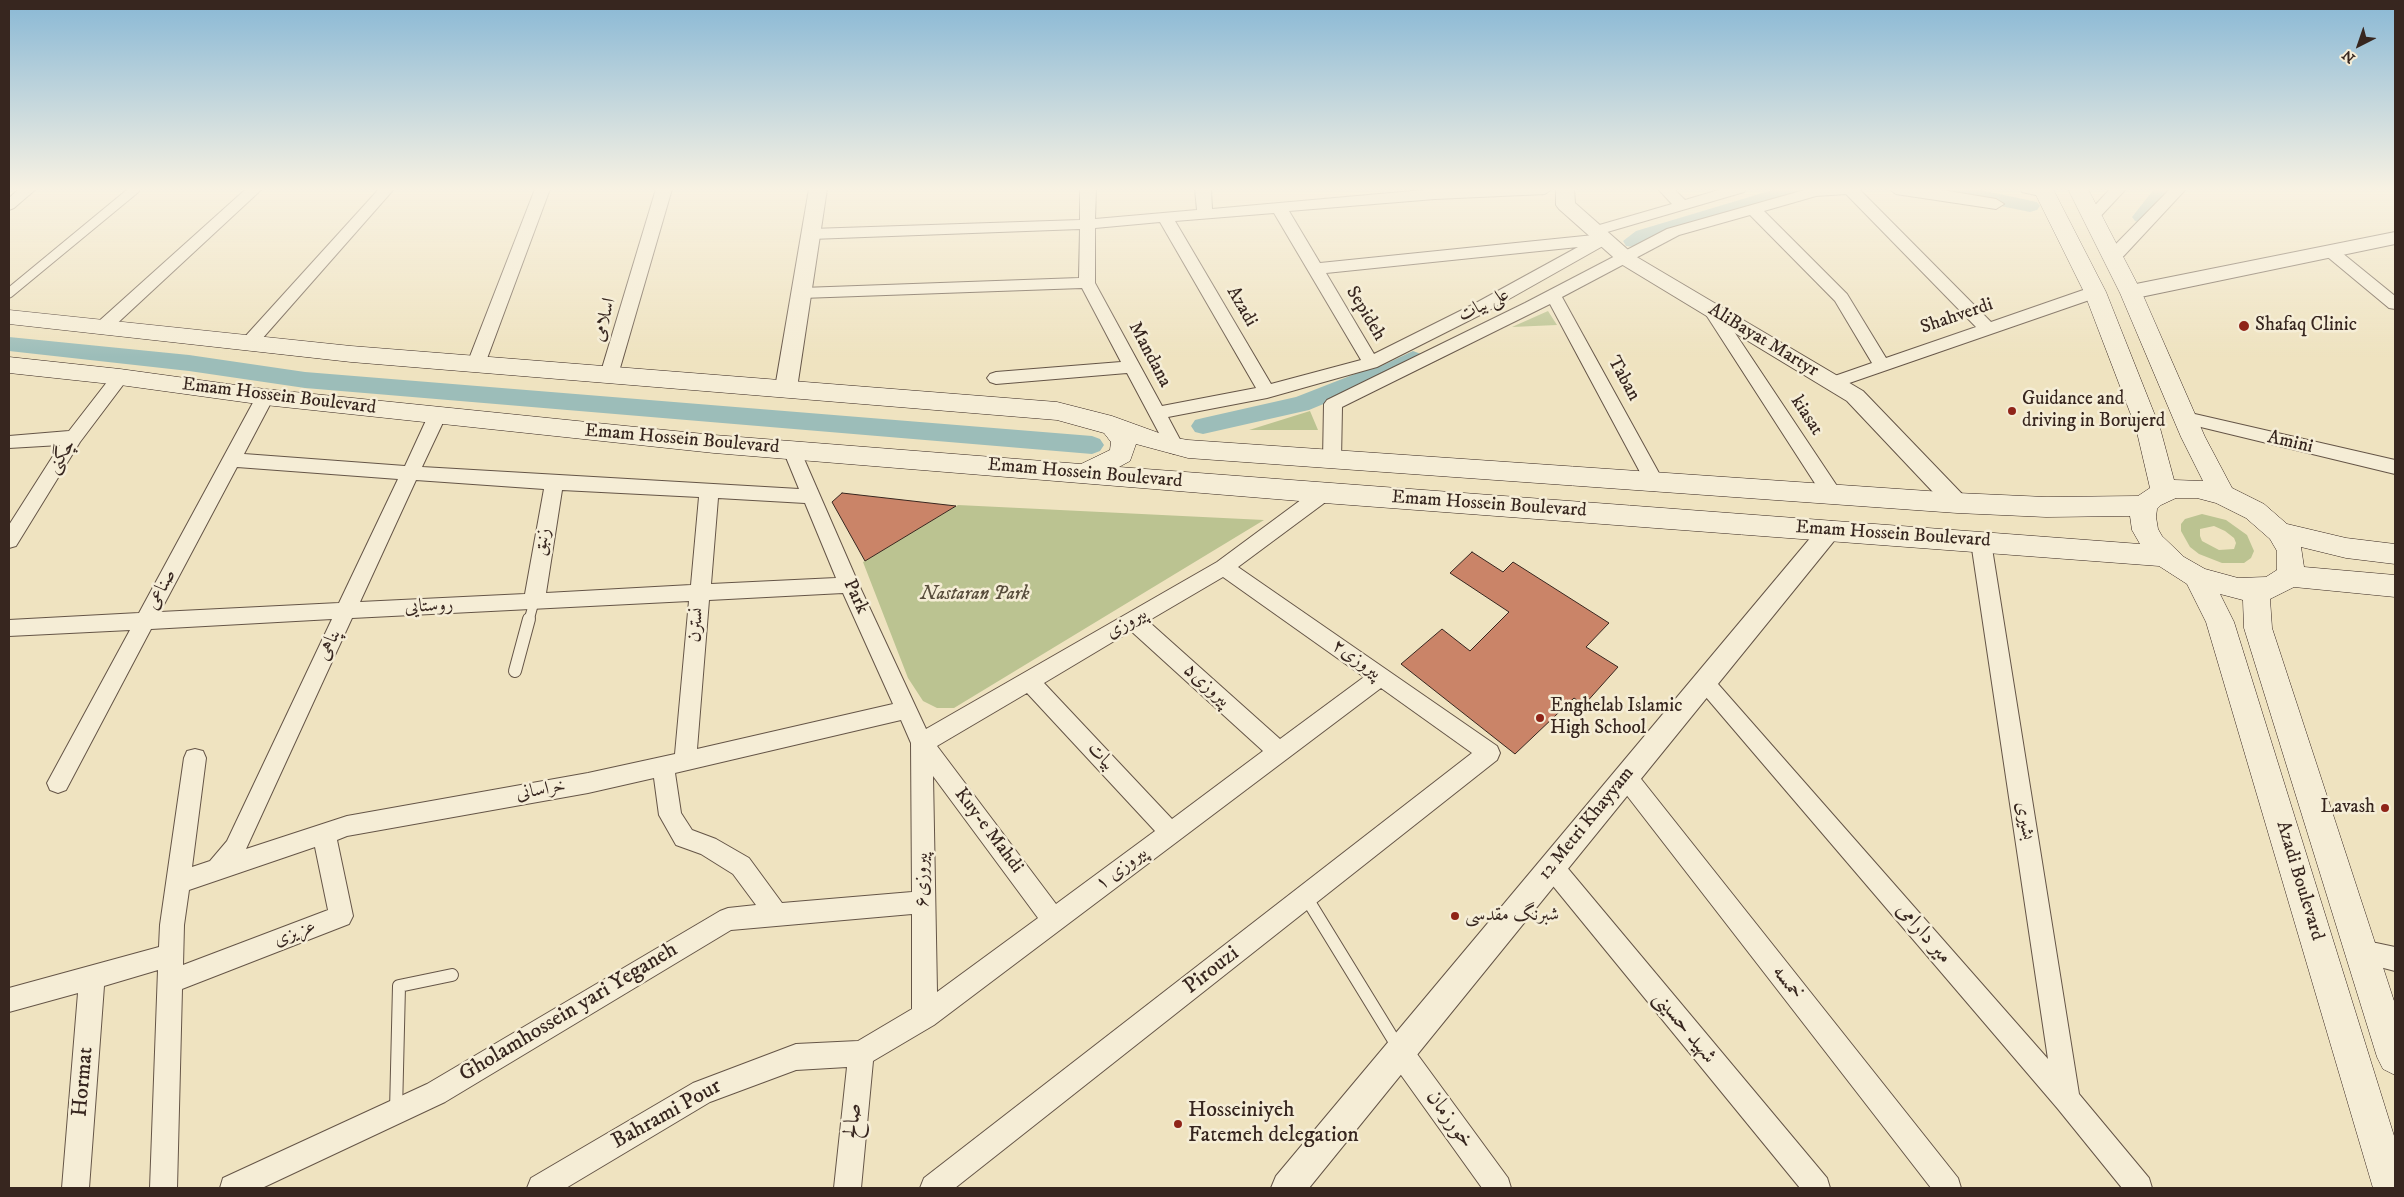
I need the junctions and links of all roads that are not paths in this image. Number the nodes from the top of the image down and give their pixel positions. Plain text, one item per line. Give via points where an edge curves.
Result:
1 (67, 245) edge
2 (193, 245) edge
3 (337, 245) edge
4 (522, 245) edge
5 (647, 245) edge
6 (809, 245) edge
7 (1088, 245) edge
8 (1181, 245) edge
9 (1301, 245) edge
10 (1517, 245) edge
11 (1584, 245) edge
12 (1611, 245) edge
13 (1648, 245) edge
14 (1788, 245) edge
15 (1904, 245) edge
16 (2071, 245) edge
17 (2106, 245) edge
18 (2125, 245) edge
19 (2361, 245) edge
20 (2330, 251) junction
21 (1624, 257) junction
22 (2113, 257) junction
23 (1315, 269) junction
24 (1087, 283) junction
25 (2095, 292) junction
26 (2130, 292) junction
27 (9, 293) edge
28 (802, 293) junction
29 (1553, 295) junction
30 (2395, 304) edge
31 (1711, 310) junction
32 (9, 317) edge
33 (104, 326) junction
34 (1988, 329) junction
35 (248, 344) junction
36 (1371, 363) junction
37 (476, 364) junction
38 (9, 365) edge
39 (1882, 366) junction
40 (1132, 367) junction
41 (609, 375) junction
42 (120, 377) junction
43 (996, 378) dead end
44 (1832, 383) junction
45 (786, 388) junction
46 (1267, 392) junction
47 (266, 397) junction
48 (1157, 413) junction
49 (437, 416) junction
50 (2186, 418) junction
51 (1112, 426) junction
52 (74, 437) junction
53 (9, 442) edge
54 (1175, 447) junction
55 (792, 450) junction
56 (232, 460) junction
57 (1332, 460) junction
58 (2395, 467) edge
59 (411, 473) junction
60 (1085, 474) junction
61 (1177, 481) junction
62 (554, 483) junction
63 (1656, 484) junction
64 (709, 490) junction
65 (1324, 493) junction
66 (1832, 494) junction
67 (2224, 495) junction
68 (810, 496) junction
69 (2154, 499) junction
70 (1957, 503) junction
71 (1830, 530) junction
72 (2279, 532) junction
73 (9, 540) edge
74 (1981, 542) junction
75 (2395, 554) edge
76 (2164, 556) junction
77 (1224, 567) junction
78 (2288, 576) junction
79 (2197, 577) junction
80 (849, 585) junction
81 (2395, 586) edge
82 (2256, 590) junction
83 (700, 593) junction
84 (534, 602) junction
85 (346, 611) junction
86 (1133, 620) junction
87 (145, 621) junction
88 (9, 628) edge
89 (515, 671) dead end
90 (1380, 677) junction
91 (1029, 681) junction
92 (1704, 682) junction
93 (906, 710) junction
94 (922, 743) junction
95 (1279, 752) junction
96 (1489, 753) joint
97 (195, 758) dead end
98 (674, 763) junction
99 (1626, 777) junction
100 (58, 784) dead end
101 (1171, 833) junction
102 (324, 834) junction
103 (1552, 867) junction
104 (217, 870) junction
105 (180, 882) junction
106 (1306, 897) junction
107 (923, 902) junction
108 (777, 915) junction
109 (1054, 920) junction
110 (2362, 952) junction
111 (171, 955) junction
112 (2395, 959) edge
113 (452, 975) dead end
114 (92, 976) junction
115 (170, 982) junction
116 (9, 1000) edge
117 (925, 1016) junction
118 (1400, 1052) junction
119 (860, 1054) junction
120 (2395, 1057) edge
121 (2066, 1100) junction
122 (396, 1112) junction
123 (75, 1188) edge
124 (164, 1188) edge
125 (233, 1188) edge
126 (541, 1188) edge
127 (848, 1188) edge
128 (934, 1188) edge
129 (1288, 1188) edge
130 (1498, 1188) edge
131 (1817, 1188) edge
132 (1948, 1188) edge
133 (2139, 1188) edge
134 (2392, 1188) edge

1 - 27 lane
2 - 33 street
3 - 35 street
4 - 37 street
5 - 41 street, اسلامی
6 - 28 street
7 - 24 street
8 - 46 street, Azadi
9 - 23 street, Sepideh
10 - 23 street
11 - 36 street, علی بیات via 1480,308
12 - 21 street, AliBayat Martyr
13 - 21 street, علی بیات
14 - 39 street via 1841,298
15 - 34 street
16 - 25 main road
17 - 22 main road
18 - 22 street
19 - 20 street
20 - 26 street
20 - 30 street
21 - 29 street, علی بیات
21 - 31 street, AliBayat Martyr
22 - 26 main road
23 - 36 street, Sepideh
24 - 28 street
24 - 40 street, Mandana
25 - 34 street, Shahverdi
25 - 69 main road via 2148,428
26 - 50 main road
28 - 45 street
29 - 57 street, علی بیات via 1333,404
29 - 63 street, Taban
31 - 44 street, AliBayat Martyr
31 - 66 street, kiasat
32 - 33 main road, Emam Hossein Boulevard
33 - 35 main road, Emam Hossein Boulevard
34 - 39 street, Shahverdi
35 - 37 main road, Emam Hossein Boulevard
36 - 46 street, علی بیات
37 - 41 main road, Emam Hossein Boulevard
38 - 42 main road, Emam Hossein Boulevard
39 - 44 street, Shahverdi
40 - 43 street
40 - 48 street, Mandana
41 - 45 main road, Emam Hossein Boulevard
42 - 47 main road, Emam Hossein Boulevard
42 - 52 street, چگنی
44 - 70 street, AliBayat Martyr via 1855,396
45 - 51 main road, Emam Hossein Boulevard via 1057,411
46 - 48 street, علی بیات
47 - 49 main road, Emam Hossein Boulevard
47 - 56 street, صناعی
48 - 54 street, Mandana
49 - 55 main road, Emam Hossein Boulevard
49 - 59 street, پناهی
50 - 58 street, Amini
50 - 67 main road
51 - 54 main road, Emam Hossein Boulevard
51 - 60 main road via 1124,442 1121,455
52 - 53 street
52 - 73 street, چگنی
54 - 57 main road, Emam Hossein Boulevard
54 - 61 main road via 1158,457 1155,464 1164,475
55 - 60 main road, Emam Hossein Boulevard
55 - 68 street, Park
56 - 59 street
56 - 87 street, صناعی
57 - 63 main road, Emam Hossein Boulevard
59 - 62 street
59 - 85 street, پناهی
60 - 61 main road, Emam Hossein Boulevard
61 - 65 main road, Emam Hossein Boulevard
62 - 64 street
62 - 84 street, زنبق
63 - 66 main road, Emam Hossein Boulevard
64 - 68 street
64 - 83 street, نسترن
65 - 71 main road, Emam Hossein Boulevard
65 - 77 street, پیروزی
66 - 70 main road, Emam Hossein Boulevard
67 - 69 main road, Emam Hossein Boulevard via 2185,488
67 - 72 main road, Emam Hossein Boulevard via 2255,511
68 - 80 street, Park
69 - 70 main road, Emam Hossein Boulevard via 2046,507
69 - 76 main road via 2143,517 2145,530
71 - 74 main road, Emam Hossein Boulevard
71 - 92 street, 12 Metri Khayyam
72 - 75 main road via 2346,548
72 - 78 main road via 2290,551
74 - 76 main road, Emam Hossein Boulevard
74 - 121 street, بشیری
76 - 79 main road
77 - 86 street, پیروزی
77 - 90 street, پیروزی۲
78 - 81 main road
78 - 82 main road via 2275,585
79 - 82 main road via 2238,589
79 - 134 main road, Azadi Boulevard via 2220,622
80 - 83 street, روستایی
80 - 93 street, Park
82 - 110 main road, Azadi Boulevard via 2258,628
83 - 84 street, روستایی
83 - 98 street, نسترن
84 - 85 street, روستایی
84 - 89 lane
85 - 87 street, روستایی
85 - 104 street, پناهی via 235,848
86 - 91 street, پیروزی
86 - 95 street, پیروزی۵
87 - 88 street, روستایی
87 - 100 street, صناعی
90 - 95 street, پیروزی ۱
90 - 96 street, پیروزی۲
91 - 94 street, پیروزی
91 - 101 street, بیات
92 - 99 street, 12 Metri Khayyam
92 - 121 street, میر دارامی
93 - 94 street, Park
93 - 98 street, خراسانی
94 - 107 street, پیروزی۶
94 - 109 street, Kuy-e Mahdi
95 - 101 street, پیروزی ۱
96 - 106 street, Pirouzi
97 - 105 street
98 - 102 street, خراسانی via 588,783 347,826
98 - 108 street, نسترن via 670,815 684,838 708,846 742,866
99 - 103 street, 12 Metri Khayyam
99 - 132 street, خمسه
101 - 109 street, پیروزی ۱
102 - 104 street, خراسانی
102 - 115 street, عزیزی via 341,916
103 - 118 street, 12 Metri Khayyam
103 - 131 street, شهید حسینی
104 - 105 street, خراسانی
105 - 111 street via 172,925
106 - 118 lane
106 - 128 street, Pirouzi
107 - 108 street, Gholamhossein yari Yeganeh
107 - 117 street, پیروزی۶
108 - 122 street, Gholamhossein yari Yeganeh via 728,919 436,1092
109 - 117 street, پیروزی ۱
110 - 112 street
110 - 120 main road, Azadi Boulevard
111 - 114 street
111 - 115 street
113 - 122 lane via 399,986
114 - 116 street
114 - 123 street, Hormat
115 - 124 street
117 - 119 street, پیروزی ۱
118 - 129 street, 12 Metri Khayyam
118 - 130 street, خورزمان
119 - 126 street, Bahrami Pour via 796,1057 702,1092
119 - 127 street, صالح
121 - 133 street, میر دارامی
122 - 125 street, Gholamhossein yari Yeganeh

